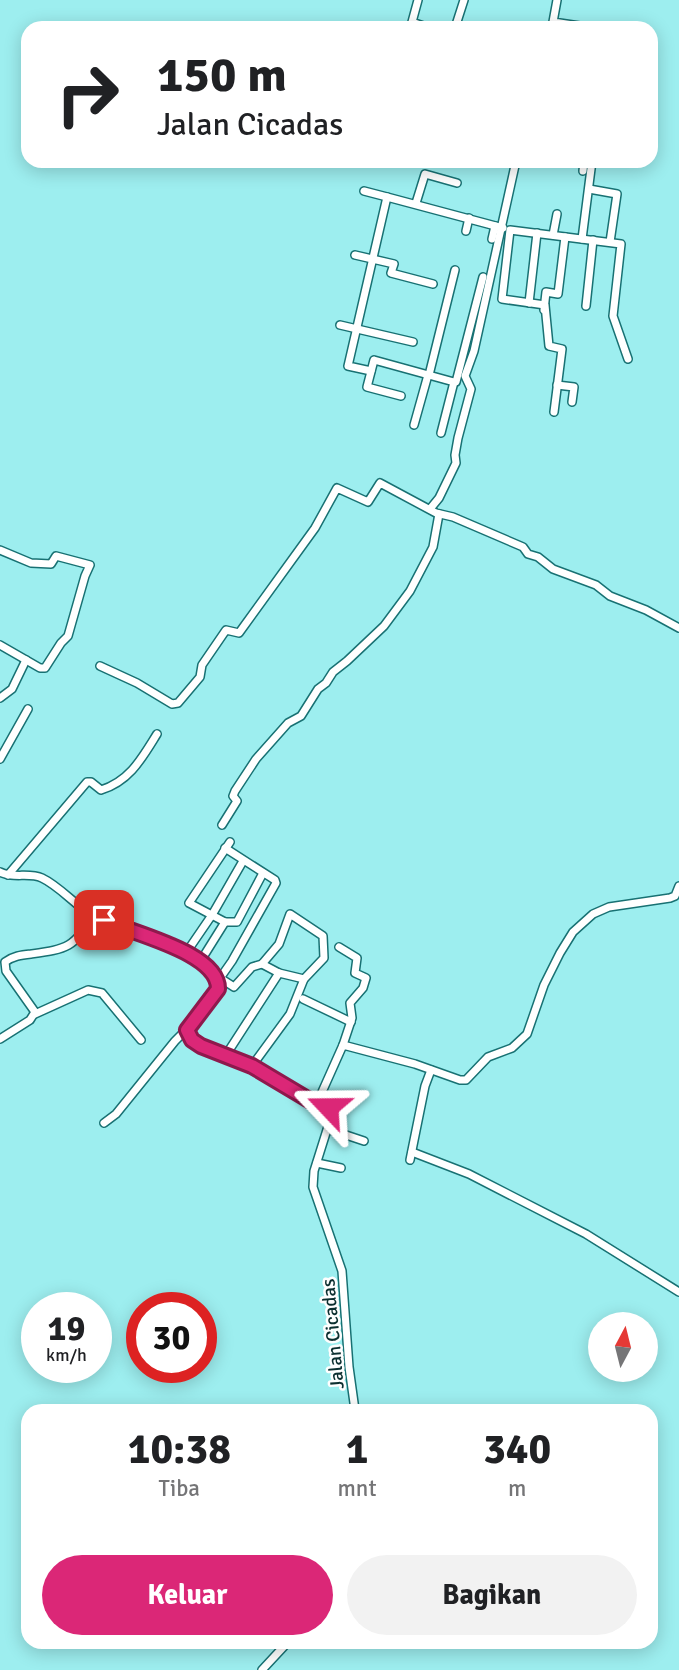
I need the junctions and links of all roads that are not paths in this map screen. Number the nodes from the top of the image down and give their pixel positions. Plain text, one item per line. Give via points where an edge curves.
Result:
1 (418, 0) edge
2 (464, 0) edge
3 (557, 0) edge
4 (412, 21) edge
5 (457, 21) edge
6 (553, 21) edge
7 (515, 168) edge
8 (583, 168) edge
9 (591, 168) edge
10 (583, 172) dead end
11 (457, 183) dead end
12 (589, 189) junction
13 (512, 190) dead end
14 (364, 191) dead end
15 (387, 197) junction
16 (416, 203) junction
17 (557, 214) dead end
18 (469, 218) junction
19 (503, 228) junction
20 (466, 231) dead end
21 (537, 233) junction
22 (553, 235) junction
23 (565, 237) junction
24 (492, 239) dead end
25 (582, 239) junction
26 (593, 240) junction
27 (610, 242) junction
28 (355, 255) dead end
29 (373, 259) junction
30 (456, 270) dead end
31 (483, 277) dead end
32 (433, 284) dead end
33 (529, 303) junction
34 (545, 305) junction
35 (586, 306) dead end
36 (340, 324) dead end
37 (357, 328) junction
38 (412, 342) dead end
39 (628, 359) dead end
40 (371, 371) junction
41 (428, 375) junction
42 (454, 382) junction
43 (557, 385) junction
44 (401, 396) dead end
45 (572, 402) dead end
46 (554, 412) dead end
47 (414, 425) dead end
48 (441, 433) dead end
49 (430, 509) junction
50 (439, 514) junction
51 (0, 550) edge
52 (679, 628) edge
53 (0, 645) edge
54 (26, 660) junction
55 (100, 666) dead end
56 (0, 698) edge
57 (28, 709) dead end
58 (157, 734) dead end
59 (0, 759) edge
60 (222, 825) dead end
61 (243, 861) junction
62 (0, 872) edge
63 (263, 873) junction
64 (8, 875) junction
65 (679, 886) edge
66 (93, 915) junction
67 (212, 915) junction
68 (225, 922) junction
69 (339, 947) dead end
70 (186, 953) junction
71 (200, 961) junction
72 (2, 962) edge
73 (262, 964) junction
74 (279, 973) junction
75 (304, 979) junction
76 (219, 980) junction
77 (303, 999) dead end
78 (35, 1014) junction
79 (351, 1022) junction
80 (187, 1030) junction
81 (0, 1039) edge
82 (141, 1040) dead end
83 (343, 1045) junction
84 (226, 1055) junction
85 (252, 1066) junction
86 (431, 1070) junction
87 (318, 1101) junction
88 (104, 1124) dead end
89 (328, 1129) junction
90 (364, 1141) dead end
91 (317, 1163) junction
92 (341, 1168) dead end
93 (679, 1292) edge
94 (354, 1404) edge
95 (282, 1649) edge
96 (262, 1670) edge

1 - 4 street
2 - 5 street
3 - 6 street
7 - 19 street
8 - 10 street
9 - 12 street
11 - 16 street via 425,174
12 - 25 street
12 - 27 street via 617,194
13 - 19 street
14 - 15 street
15 - 16 street
15 - 29 street
16 - 18 street
17 - 22 street
18 - 19 street
18 - 20 street
19 - 21 street
19 - 24 street
19 - 33 street via 502,299
19 - 49 street via 465,376 471,388 456,463
21 - 22 street
21 - 33 street
22 - 23 street
23 - 25 street
23 - 34 street via 558,294 546,292
25 - 26 street
26 - 27 street
26 - 35 street
27 - 39 street via 621,244 613,316
28 - 29 street
29 - 32 street via 394,264 391,273
29 - 37 street
30 - 41 street
31 - 42 street
33 - 34 street
34 - 43 street via 542,334 548,335 549,346 562,349
36 - 37 street
37 - 38 street
37 - 40 street via 348,366
40 - 41 street via 374,360
40 - 44 street via 367,387
41 - 42 street
41 - 47 street
42 - 48 street
43 - 45 street via 574,387
43 - 46 street
49 - 50 street
49 - 55 street via 380,483 368,502 337,488 315,528 239,633 226,630 202,665 200,677 178,703
50 - 52 street via 523,547 552,569 596,585
50 - 60 street via 433,547 410,591 384,626 333,672 300,716 256,759 235,791 236,802
51 - 54 street via 31,563 50,564 56,555 90,565 68,636 45,668
53 - 54 street
54 - 56 street via 12,688
57 - 59 street
58 - 64 street via 124,779 101,790 87,782
61 - 63 street
61 - 67 street
61 - 67 street via 227,845 188,902
62 - 64 street
63 - 68 street via 241,917 237,922
63 - 76 street via 275,880 275,886
64 - 66 street via 44,879
65 - 86 street via 670,898 601,910 573,932 549,974 531,1025 512,1048 488,1057 466,1080
66 - 70 street
66 - 72 street via 68,946
67 - 68 street
67 - 70 street
68 - 71 street
69 - 79 street via 357,958 355,973 366,978 350,1003
70 - 71 street
71 - 76 street
72 - 78 street
73 - 74 street
73 - 75 street via 283,939 292,915 322,934 324,941 324,958
73 - 76 street via 252,967 234,987
74 - 75 street
74 - 84 street
75 - 85 street via 290,1014
76 - 80 street via 213,998
77 - 79 street
78 - 81 street
78 - 82 street via 88,990 98,990
79 - 83 street
80 - 84 street via 201,1046
80 - 88 street
83 - 86 street
83 - 87 street
84 - 85 street
85 - 87 street
86 - 93 street via 411,1156 469,1174 586,1234
87 - 89 street via 332,1113
89 - 90 street
89 - 91 street, Jalan Cicadas
91 - 92 street
91 - 94 street, Jalan Cicadas via 313,1186 342,1271
95 - 96 street

